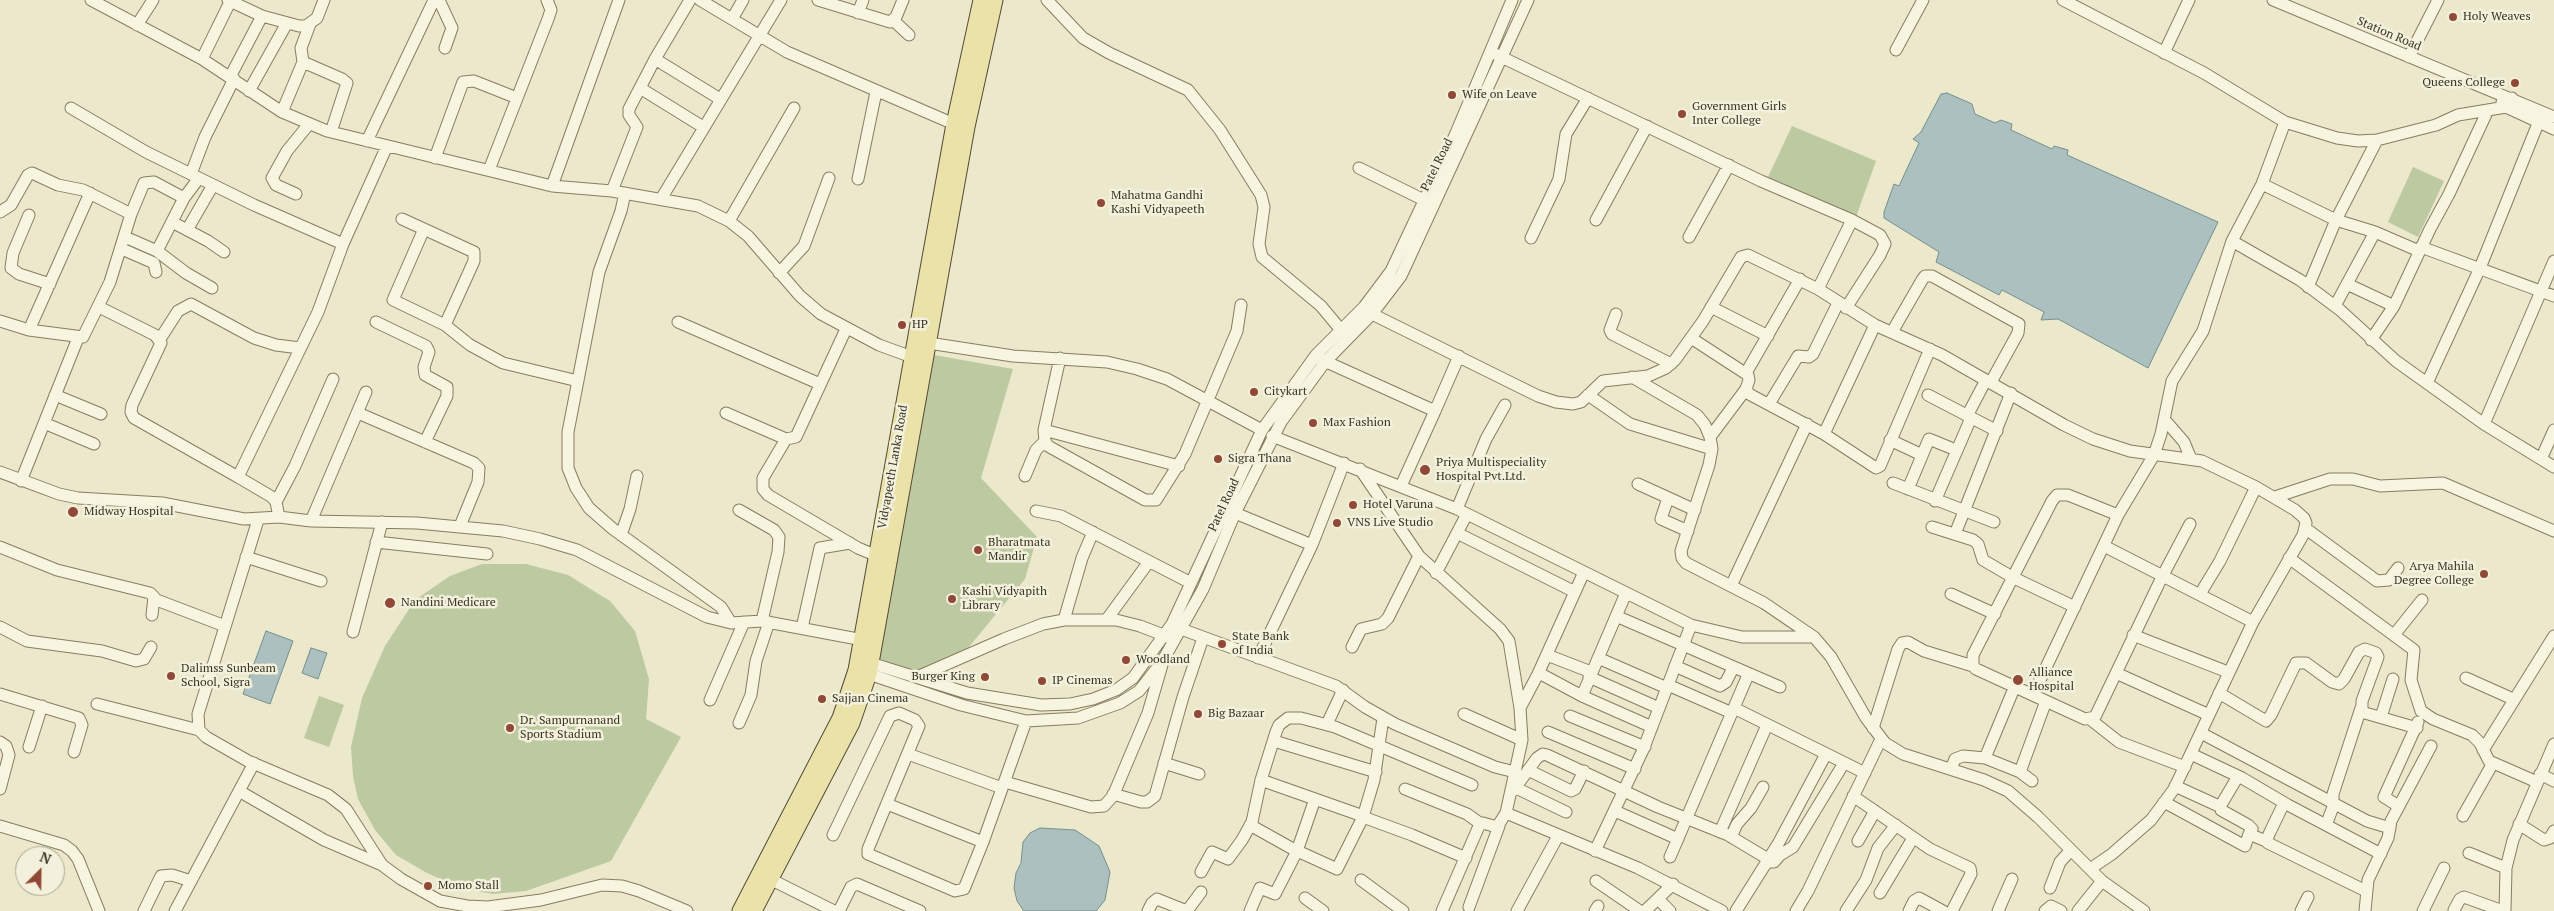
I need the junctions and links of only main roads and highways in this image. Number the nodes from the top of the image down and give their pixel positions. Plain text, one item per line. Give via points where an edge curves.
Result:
1 (981, 0) edge
2 (995, 0) edge
3 (921, 342) junction
4 (864, 666) junction
5 (766, 877) junction
6 (740, 911) edge
7 (754, 911) edge

1 - 3 main road, Vidyapeeth Lanka Road via 954,124
2 - 3 main road, Vidyapeeth Lanka Road
3 - 4 main road, Vidyapeeth Lanka Road
3 - 4 main road, Vidyapeeth Lanka Road via 912,357 863,640
4 - 5 main road, Vidyapeeth Lanka Road
5 - 6 main road, Vidyapeeth Lanka Road
5 - 7 main road, Vidyapeeth Lanka Road

